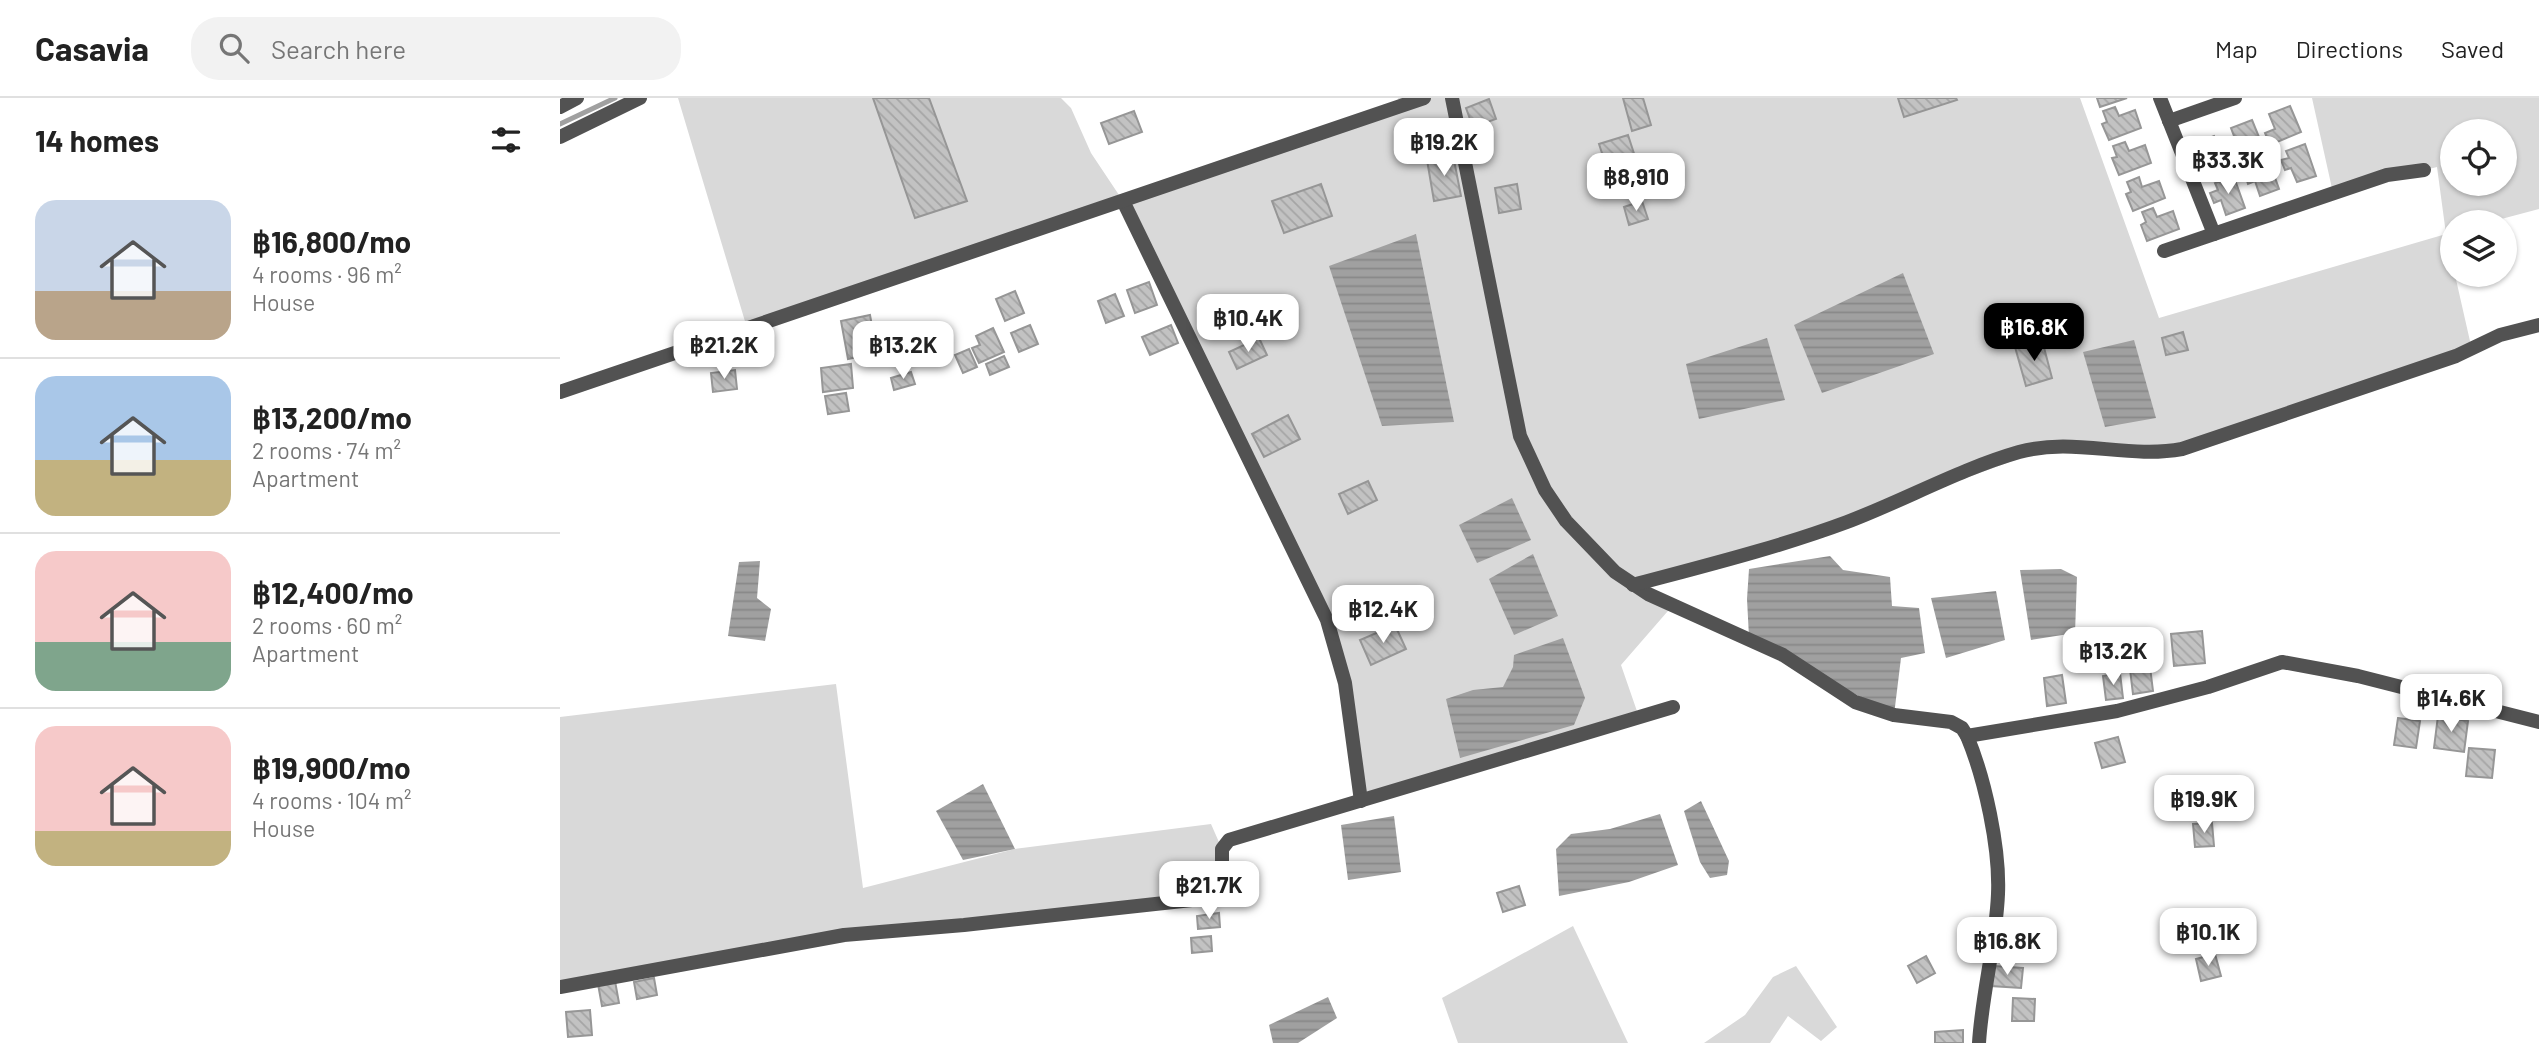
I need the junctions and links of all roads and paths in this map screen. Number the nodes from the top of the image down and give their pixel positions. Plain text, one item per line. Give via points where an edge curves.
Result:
1 (577, 98) edge
2 (640, 98) edge
3 (1424, 98) edge
4 (1452, 98) edge
5 (2160, 98) edge
6 (2235, 98) edge
7 (560, 107) edge
8 (2169, 121) junction
9 (560, 138) edge
10 (2424, 170) dead end
11 (1123, 201) junction
12 (2214, 234) junction
13 (2164, 251) dead end
14 (2539, 326) edge
15 (560, 392) edge
16 (1633, 585) junction
17 (1674, 707) dead end
18 (2539, 722) edge
19 (1968, 736) junction
20 (1361, 801) junction
21 (560, 987) edge
22 (1979, 1043) edge

1 - 7 street
2 - 9 street
3 - 11 street
4 - 16 street via 1520,436 1536,473 1566,521
5 - 8 street
6 - 8 street
8 - 12 street
10 - 12 street via 2387,174
11 - 15 street
11 - 20 street via 1326,620 1345,683
12 - 13 street
14 - 16 street via 2500,335 2456,356 2182,449 2157,453 2056,444 2020,452 1846,522
16 - 19 street via 1761,643 1855,702 1894,715 1951,722
17 - 20 street
18 - 19 street via 2358,676 2282,662 2117,711
19 - 22 street via 1998,868
20 - 21 street via 1229,840 1222,849 1222,888 1210,898 844,935

